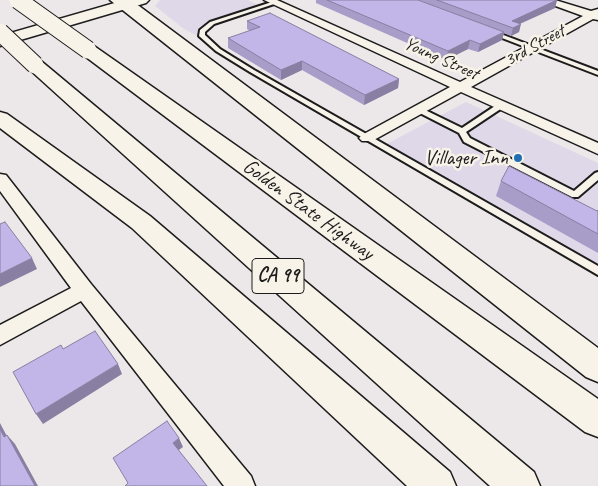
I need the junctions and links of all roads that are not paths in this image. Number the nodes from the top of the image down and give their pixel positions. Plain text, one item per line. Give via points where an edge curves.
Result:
1 (18, 0) edge
2 (91, 0) edge
3 (544, 0) edge
4 (271, 1) edge
5 (129, 2) edge
6 (596, 15) edge
7 (0, 25) edge
8 (486, 30) edge
9 (0, 32) edge
10 (0, 41) edge
11 (532, 47) junction
12 (598, 73) edge
13 (461, 87) junction
14 (501, 106) junction
15 (418, 110) junction
16 (0, 118) edge
17 (462, 131) junction
18 (367, 138) junction
19 (598, 149) edge
20 (598, 175) edge
21 (0, 179) edge
22 (598, 271) edge
23 (84, 290) junction
24 (0, 336) edge
25 (598, 367) edge
26 (598, 420) edge
27 (241, 486) edge
28 (436, 486) edge
29 (520, 486) edge

1 - 26 main road, Golden State Highway, bridge
2 - 7 main road
3 - 6 street
4 - 13 street, Young Street
4 - 18 lane via 212,23 202,31 202,36 227,56
5 - 10 main road
5 - 25 main road
6 - 11 street, 3rd Street
8 - 11 lane
9 - 29 main road, CA 99, bridge
11 - 12 lane
11 - 13 street, 3rd Street
13 - 14 street, Young Street
13 - 15 street, 3rd Street
14 - 17 lane
14 - 19 street, Young Street
15 - 17 lane
15 - 18 street, 3rd Street
16 - 28 main road via 141,222
17 - 20 lane via 467,140 576,195
18 - 22 lane
21 - 23 street
23 - 24 street
23 - 27 street

